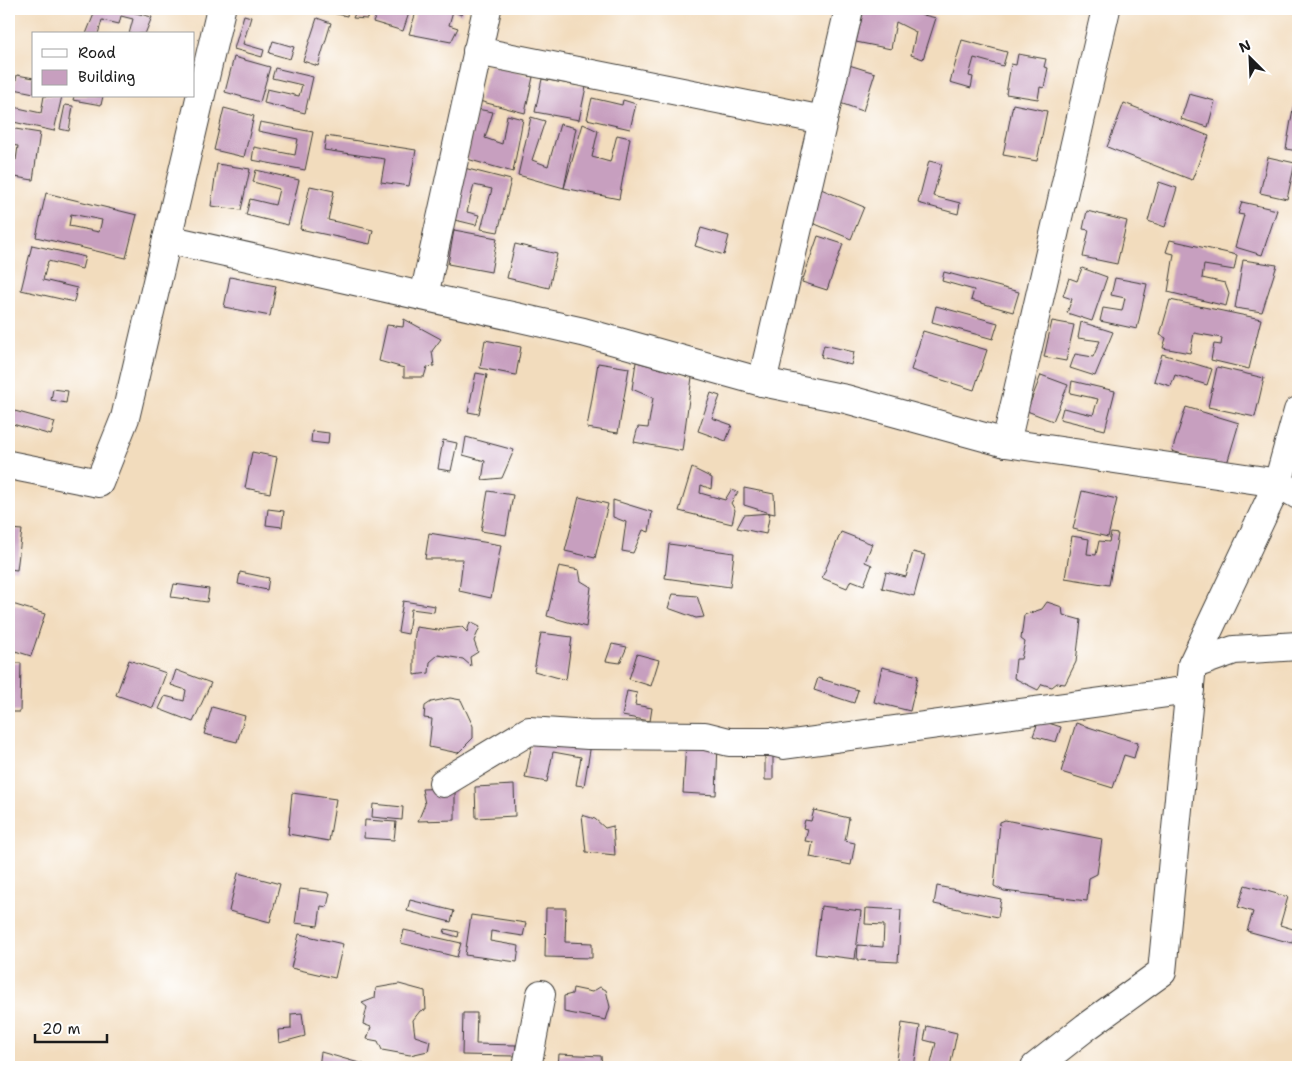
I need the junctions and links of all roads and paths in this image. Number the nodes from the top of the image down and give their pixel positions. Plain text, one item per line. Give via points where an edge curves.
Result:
1 (221, 9) edge
2 (486, 9) edge
3 (848, 9) edge
4 (1106, 9) edge
5 (477, 51) junction
6 (823, 120) junction
7 (167, 239) junction
8 (424, 296) junction
9 (762, 382) junction
10 (1298, 411) edge
11 (1006, 443) junction
12 (9, 465) edge
13 (1288, 489) edge
14 (1298, 646) edge
15 (1191, 677) junction
16 (444, 783) dead end
17 (541, 994) dead end
18 (527, 1067) edge
19 (1035, 1067) edge

1 - 7 street
2 - 5 street
3 - 6 street
4 - 11 street
5 - 6 street
5 - 8 street
6 - 9 street
7 - 8 street
7 - 12 street via 125,418 99,483
8 - 9 street via 583,332
9 - 11 street via 846,398
10 - 13 street
11 - 13 street
13 - 15 street
14 - 15 street via 1234,650
15 - 16 street via 784,745 729,742 705,736 529,731
15 - 19 street via 1162,972
17 - 18 street

